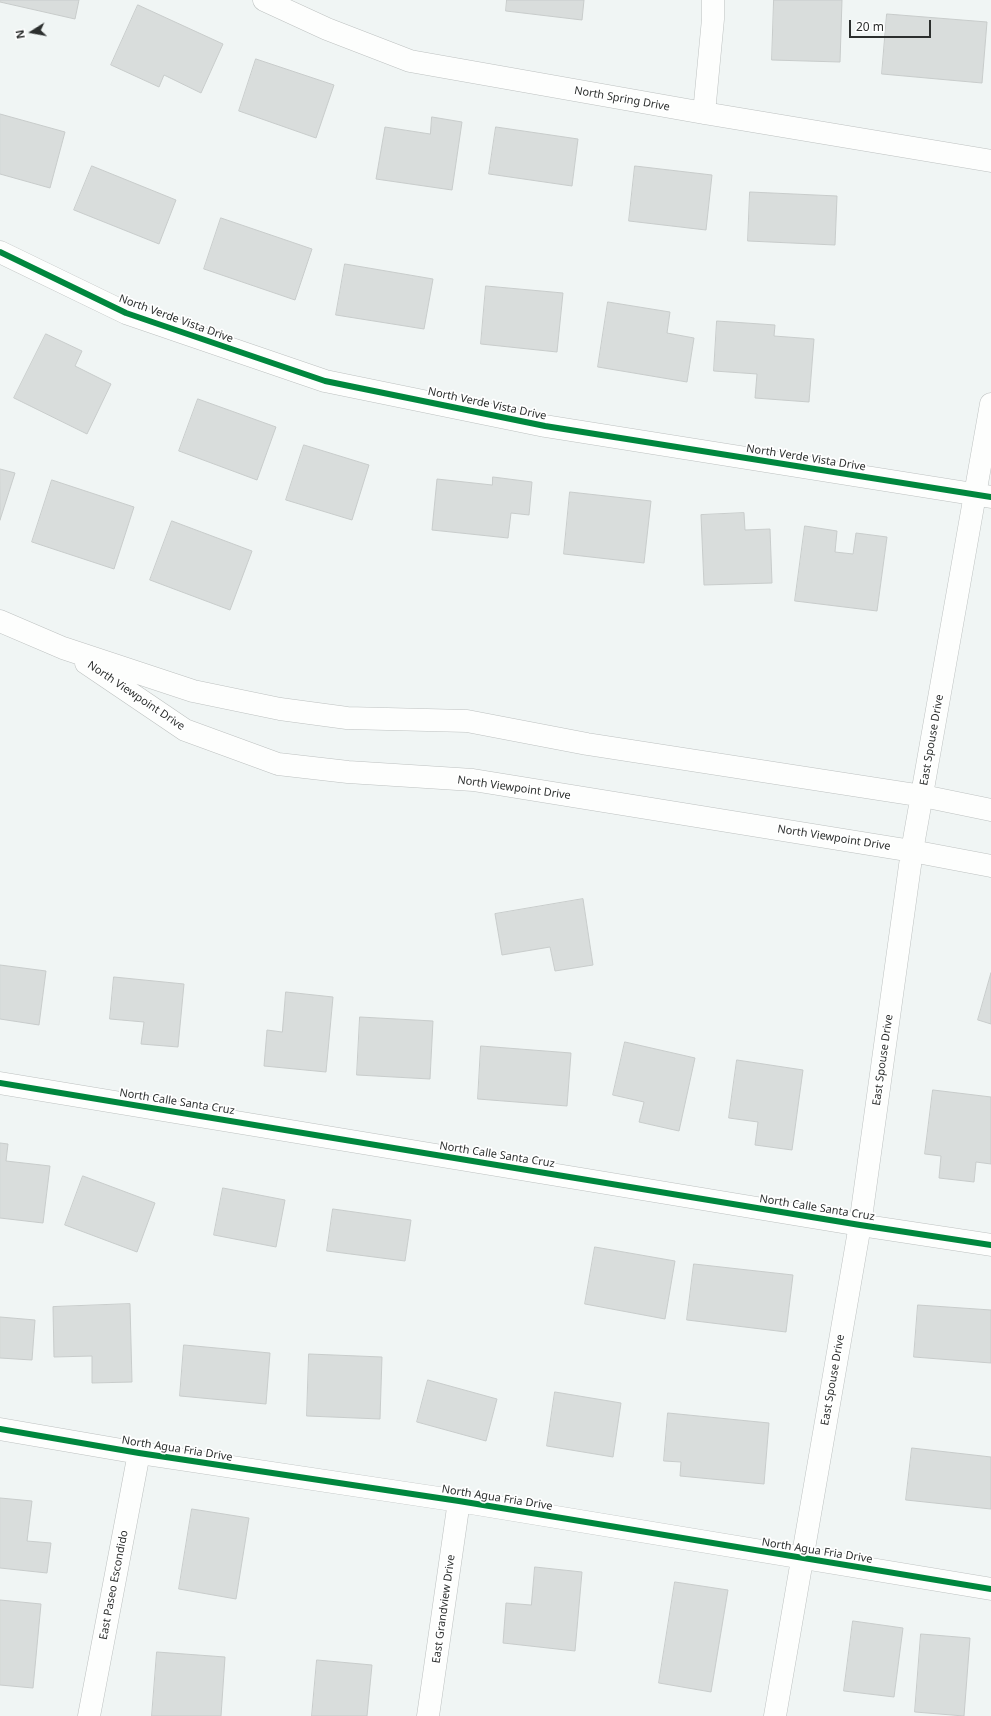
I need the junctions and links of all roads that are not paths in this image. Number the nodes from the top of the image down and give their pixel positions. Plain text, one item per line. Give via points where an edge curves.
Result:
1 (264, 0) edge
2 (713, 0) edge
3 (704, 113) junction
4 (991, 161) edge
5 (0, 252) edge
6 (991, 404) edge
7 (983, 496) edge
8 (0, 621) edge
9 (63, 648) junction
10 (923, 796) junction
11 (991, 810) edge
12 (912, 851) junction
13 (991, 866) edge
14 (0, 1083) edge
15 (860, 1226) junction
16 (991, 1245) edge
17 (0, 1429) edge
18 (139, 1453) junction
19 (459, 1501) junction
20 (803, 1558) junction
21 (991, 1589) edge
22 (89, 1716) edge
23 (428, 1716) edge
24 (775, 1716) edge

1 - 3 street, North Spring Drive via 326,29 410,61
2 - 3 street
3 - 4 street, North Spring Drive
5 - 7 street, North Verde Vista Drive via 126,313 325,381 545,426
6 - 7 street, East Spouse Drive
7 - 10 street, East Spouse Drive
8 - 9 street, North Viewpoint Drive
9 - 10 street, North Viewpoint Drive via 193,691 280,709 348,718 467,721 587,744
9 - 12 street, North Viewpoint Drive via 185,730 278,764 348,772 473,780
10 - 11 street, North Viewpoint Drive
10 - 12 street, East Spouse Drive
12 - 13 street, North Viewpoint Drive
12 - 15 street, East Spouse Drive
14 - 15 street, North Calle Santa Cruz
15 - 16 street, North Calle Santa Cruz
15 - 20 street, East Spouse Drive
17 - 18 street, North Agua Fria Drive
18 - 19 street, North Agua Fria Drive
18 - 22 street, East Paseo Escondido
19 - 20 street, North Agua Fria Drive
19 - 23 street, East Grandview Drive
20 - 21 street, North Agua Fria Drive
20 - 24 street, East Spouse Drive

